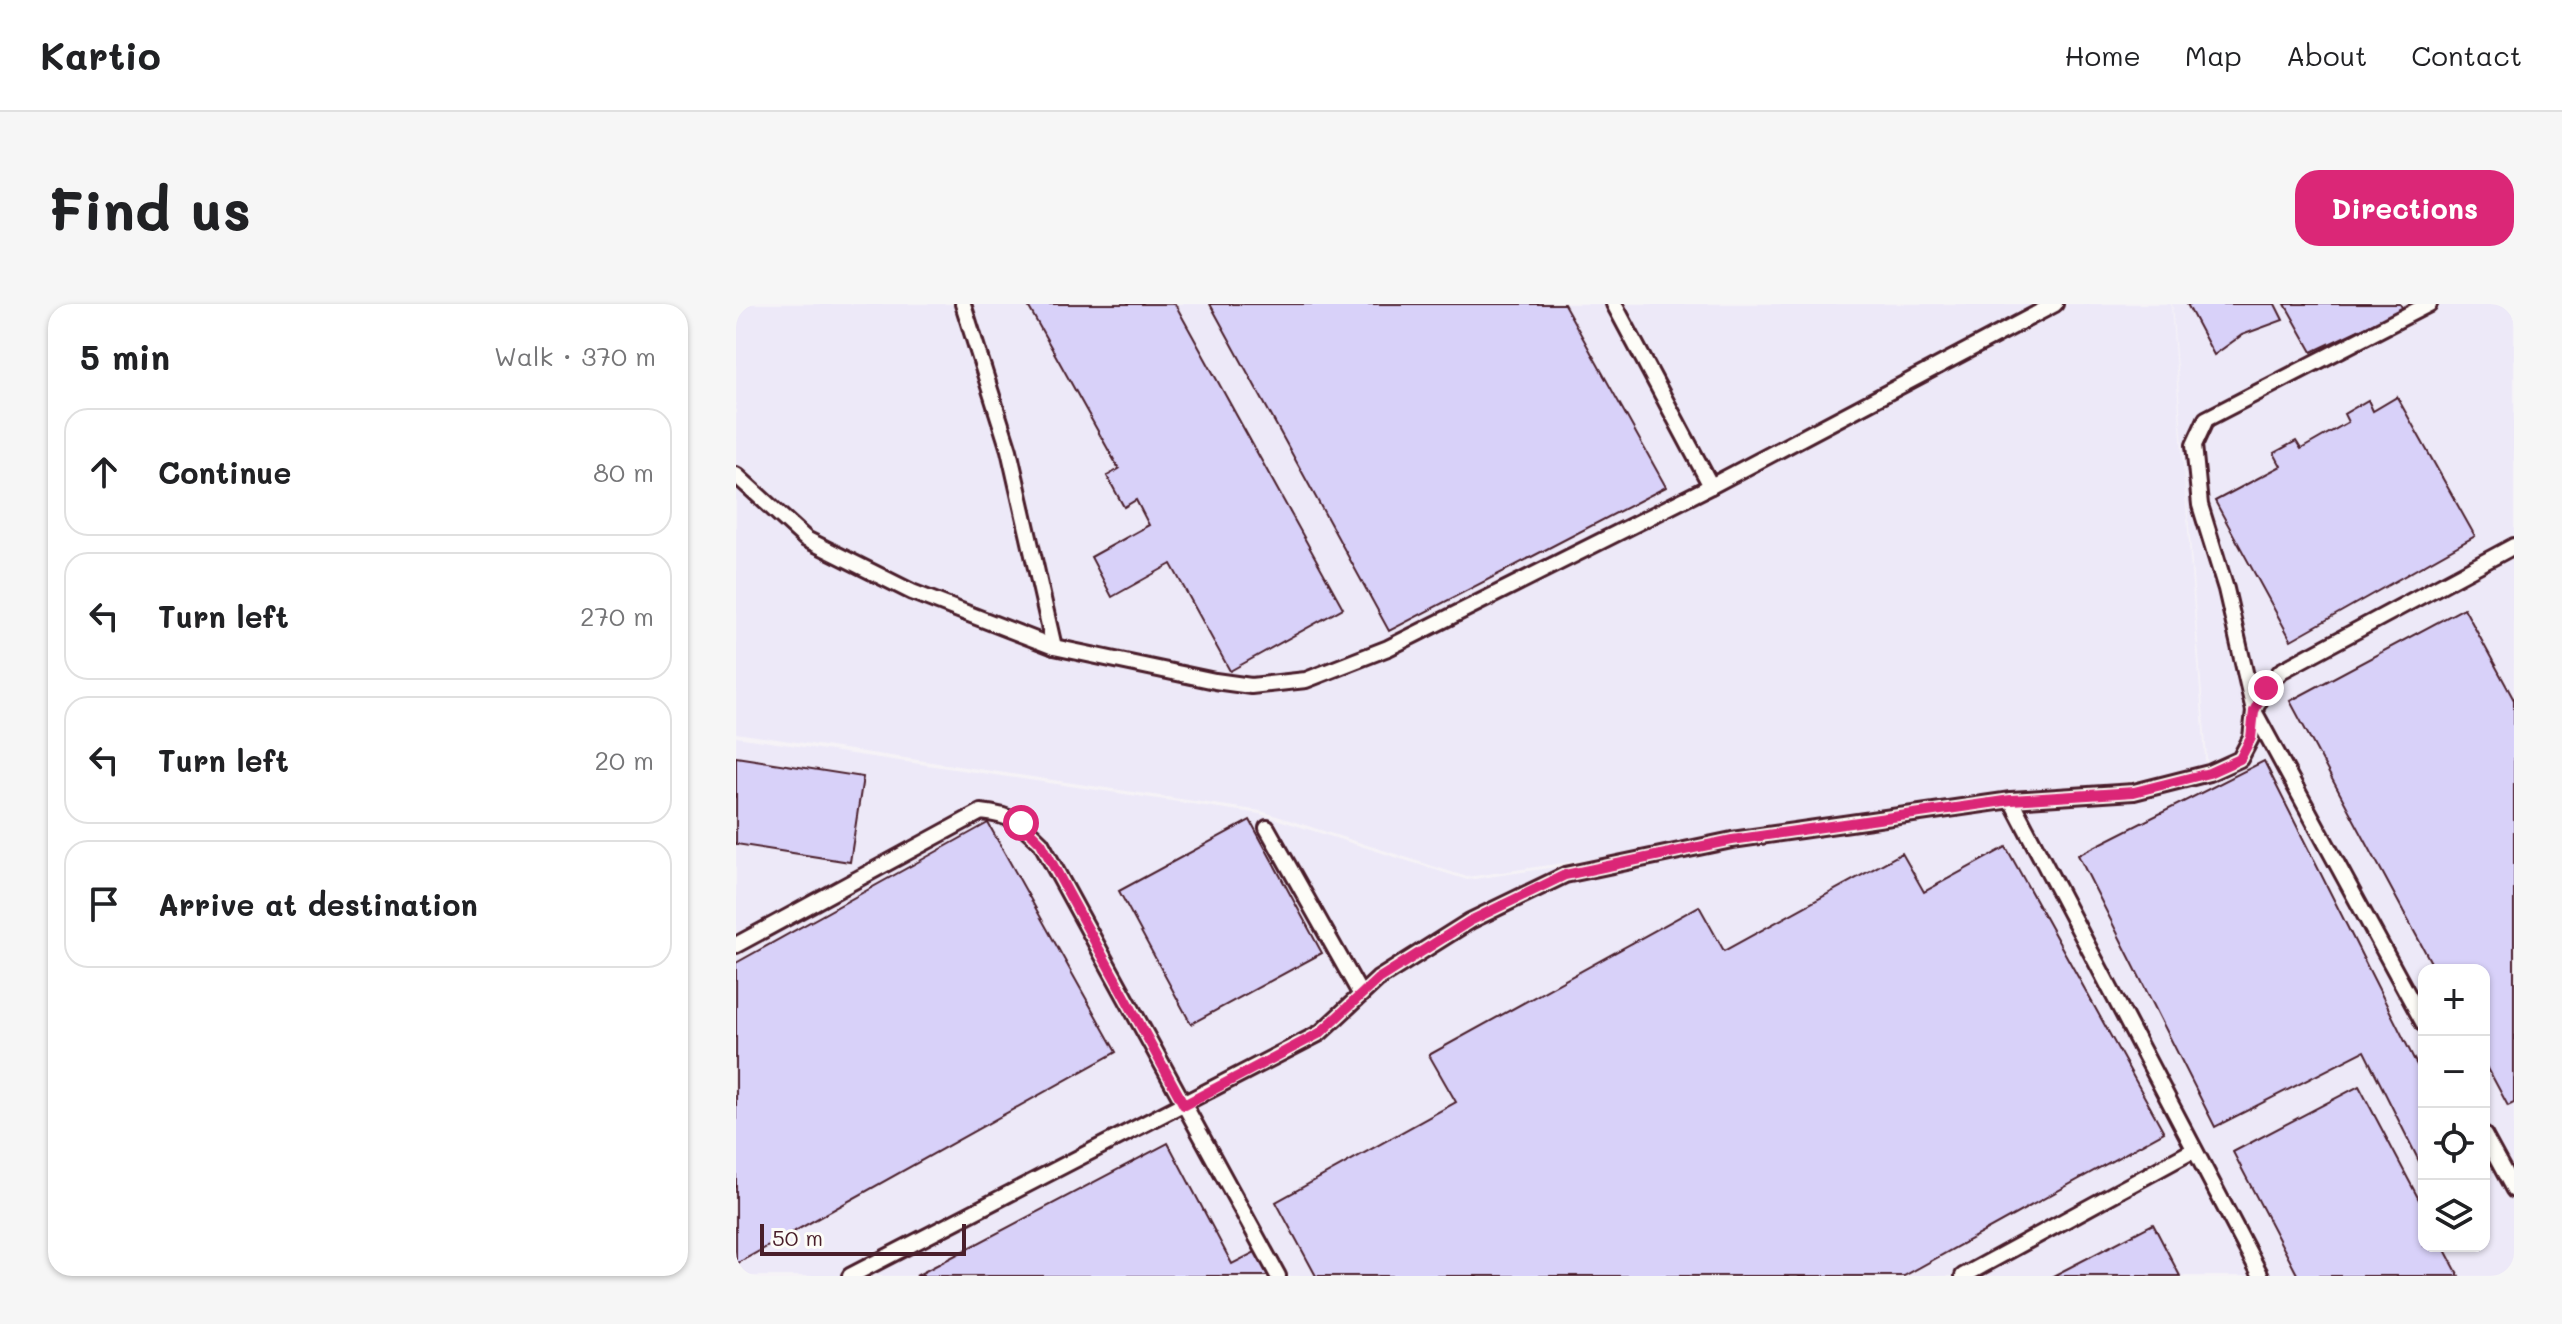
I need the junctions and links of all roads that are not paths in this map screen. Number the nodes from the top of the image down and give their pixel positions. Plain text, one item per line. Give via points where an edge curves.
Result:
1 (963, 304) edge
2 (2055, 304) edge
3 (2429, 304) edge
4 (1615, 305) edge
5 (736, 475) edge
6 (1711, 486) junction
7 (2514, 546) edge
8 (1054, 647) junction
9 (2254, 711) junction
10 (2011, 800) junction
11 (1267, 828) dead end
12 (736, 945) edge
13 (1361, 995) junction
14 (2418, 1013) edge
15 (1184, 1105) junction
16 (2490, 1146) edge
17 (2194, 1150) junction
18 (2514, 1190) edge
19 (850, 1276) edge
20 (1278, 1276) edge
21 (1963, 1276) edge
22 (2261, 1276) edge

1 - 8 lane via 1009,450
2 - 6 lane
3 - 9 lane via 2206,419 2194,445 2200,505
4 - 6 lane
5 - 8 lane via 806,539 912,592
6 - 8 lane via 1388,648 1306,680 1251,686
7 - 9 lane via 2281,671
9 - 10 lane via 2251,738 2240,759 2209,773 2134,792
9 - 14 lane
10 - 13 lane via 1732,840 1565,875 1470,921
10 - 17 lane
11 - 13 lane
12 - 15 lane via 981,812 1002,814 1021,823 1041,843
13 - 15 lane via 1320,1033
15 - 19 lane
15 - 20 lane
16 - 18 lane
17 - 21 lane
17 - 22 lane

